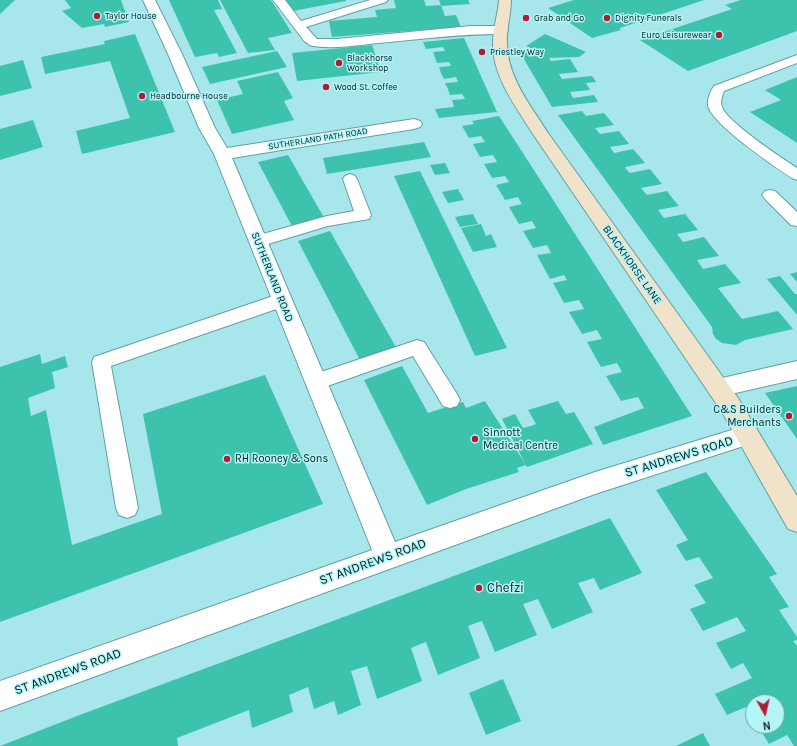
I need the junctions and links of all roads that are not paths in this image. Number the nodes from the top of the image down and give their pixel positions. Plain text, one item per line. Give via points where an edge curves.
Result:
1 (149, 0) edge
2 (279, 0) edge
3 (382, 0) edge
4 (505, 0) edge
5 (299, 25) junction
6 (501, 30) junction
7 (314, 42) joint
8 (797, 59) edge
9 (414, 124) dead end
10 (222, 154) junction
11 (797, 176) edge
12 (350, 179) dead end
13 (770, 195) dead end
14 (797, 221) edge
15 (258, 241) junction
16 (282, 300) junction
17 (797, 370) edge
18 (316, 382) junction
19 (718, 388) junction
20 (450, 400) dead end
21 (748, 435) junction
22 (127, 508) dead end
23 (797, 520) edge
24 (388, 557) junction
25 (0, 696) edge

1 - 10 street, SUTHERLAND ROAD via 207,128
2 - 5 lane
3 - 5 lane
4 - 6 main road, BLACKHORSE LANE
5 - 7 lane
6 - 7 street
6 - 19 main road, BLACKHORSE LANE via 499,48 517,95 545,140
8 - 11 lane via 719,89 715,97 715,107 743,137
9 - 10 street, SUTHERLAND PATH ROAD
10 - 15 street, SUTHERLAND ROAD
12 - 15 lane via 363,215 327,221
13 - 14 lane
15 - 16 street, SUTHERLAND ROAD
16 - 18 street, SUTHERLAND ROAD
16 - 22 lane via 101,362
17 - 19 street
18 - 20 lane via 418,347
18 - 24 street, SUTHERLAND ROAD
19 - 21 main road, BLACKHORSE LANE
21 - 23 main road, BLACKHORSE LANE
21 - 24 street, ST ANDREWS ROAD via 594,483
24 - 25 street, ST ANDREWS ROAD

